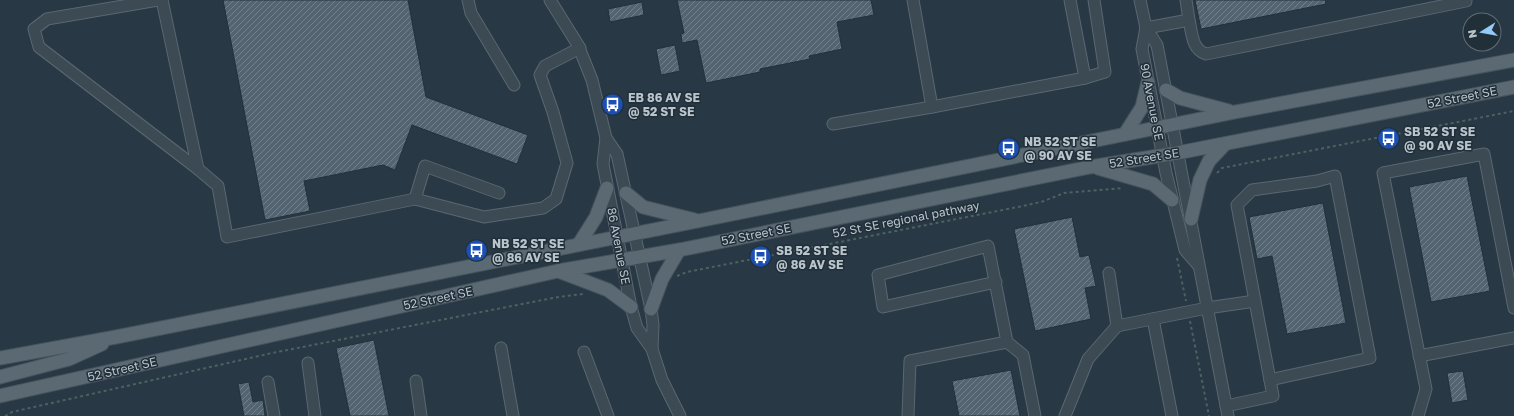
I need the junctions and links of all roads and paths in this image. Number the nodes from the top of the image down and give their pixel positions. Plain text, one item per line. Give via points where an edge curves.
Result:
1 (158, 0) edge
2 (162, 0) edge
3 (468, 0) edge
4 (550, 0) edge
5 (913, 0) edge
6 (1070, 0) edge
7 (1094, 0) edge
8 (1140, 0) edge
9 (1186, 0) edge
10 (1466, 0) edge
11 (1190, 20) junction
12 (1146, 28) junction
13 (580, 48) junction
14 (1514, 60) edge
15 (1085, 78) junction
16 (1148, 82) junction
17 (514, 85) dead end
18 (1514, 87) edge
19 (1166, 90) junction
20 (932, 107) junction
21 (1514, 111) edge
22 (1235, 112) junction
23 (832, 124) dead end
24 (1172, 125) junction
25 (1157, 128) junction
26 (1125, 134) junction
27 (606, 138) junction
28 (1225, 144) junction
29 (1177, 154) junction
30 (1163, 156) junction
31 (1090, 167) junction
32 (198, 169) junction
33 (1215, 175) dead end
34 (607, 188) junction
35 (1125, 188) dead end
36 (499, 193) dead end
37 (626, 193) junction
38 (415, 199) junction
39 (1172, 200) junction
40 (1191, 219) junction
41 (698, 221) junction
42 (634, 234) junction
43 (618, 237) junction
44 (579, 244) junction
45 (679, 250) junction
46 (639, 256) junction
47 (622, 260) junction
48 (1198, 265) junction
49 (558, 271) junction
50 (1110, 273) dead end
51 (674, 278) dead end
52 (996, 282) junction
53 (589, 293) dead end
54 (1255, 301) junction
55 (631, 306) junction
56 (1207, 308) junction
57 (1514, 308) edge
58 (651, 309) junction
59 (1153, 319) junction
60 (1117, 326) junction
61 (116, 337) junction
62 (1514, 338) edge
63 (1006, 342) junction
64 (0, 347) edge
65 (501, 348) dead end
66 (652, 349) junction
67 (30, 352) junction
68 (584, 352) dead end
69 (1419, 356) junction
70 (0, 358) edge
71 (308, 363) dead end
72 (0, 376) edge
73 (1270, 380) junction
74 (416, 381) dead end
75 (268, 382) dead end
76 (14, 394) junction
77 (0, 396) edge
78 (0, 406) edge
79 (1227, 411) edge
80 (5, 416) edge
81 (274, 416) edge
82 (315, 416) edge
83 (421, 416) edge
84 (513, 416) edge
85 (608, 416) edge
86 (680, 416) edge
87 (908, 416) edge
88 (1035, 416) edge
89 (1065, 416) edge
90 (1172, 416) edge
91 (1418, 416) edge

1 - 32 street via 47,19 34,29 39,47
2 - 32 street
3 - 17 street via 471,13
4 - 13 street, 86 Avenue SE
5 - 20 street
6 - 15 street
7 - 15 street via 1105,72
8 - 12 street, 90 Avenue SE
9 - 11 street
10 - 11 street via 1206,54 1196,47
11 - 12 street
12 - 16 street, 90 Avenue SE via 1142,49
12 - 19 street, 90 Avenue SE via 1157,45
13 - 27 street, 86 Avenue SE via 592,80
13 - 38 street via 546,66 540,74 566,163 556,199 543,208 484,217
14 - 22 main road, 52 Street SE
15 - 20 street
16 - 25 street, 90 Avenue SE
16 - 26 main road via 1142,108
18 - 28 main road, 52 Street SE
19 - 22 main road via 1180,98
19 - 24 street, 90 Avenue SE
20 - 23 street
21 - 33 path via 1222,168
22 - 24 main road, 52 Street SE
24 - 25 main road, 52 Street SE
24 - 29 street, 90 Avenue SE
25 - 26 main road, 52 Street SE
25 - 30 street, 90 Avenue SE
26 - 41 main road, 52 Street SE
27 - 34 street, 86 Avenue SE via 602,164
27 - 37 street, 86 Avenue SE via 617,154
28 - 29 main road, 52 Street SE
28 - 40 main road via 1208,161 1202,174
29 - 30 main road, 52 Street SE
29 - 40 street, 90 Avenue SE
30 - 31 main road, 52 Street SE
30 - 39 street, 90 Avenue SE
31 - 39 main road via 1153,184
31 - 45 main road, 52 Street SE
32 - 38 street via 218,186 227,237
34 - 43 street, 86 Avenue SE
34 - 44 main road via 596,217
35 - 51 path, 52 St SE regional pathway via 1064,193 1028,205 686,272
36 - 38 street via 425,166
37 - 41 main road via 643,207
37 - 42 street, 86 Avenue SE
39 - 48 street, 90 Avenue SE via 1184,250
40 - 48 street, 90 Avenue SE via 1198,249
41 - 42 main road, 52 Street SE
42 - 43 main road, 52 Street SE
42 - 46 street, 86 Avenue SE
43 - 44 main road, 52 Street SE
43 - 47 street, 86 Avenue SE
44 - 61 main road, 52 Street SE
45 - 46 main road, 52 Street SE
45 - 58 main road via 662,279
46 - 47 main road, 52 Street SE
46 - 58 street, 86 Avenue SE
47 - 49 main road, 52 Street SE
47 - 55 street, 86 Avenue SE
48 - 56 street, 90 Avenue SE
49 - 55 main road via 608,290
49 - 76 main road, 52 Street SE
50 - 60 street
52 - 52 street via 988,246 878,275 883,307
52 - 63 street
53 - 80 path via 558,296 272,353 12,412
54 - 56 street
54 - 73 street
54 - 73 street via 1237,205 1252,190 1335,176 1370,358
55 - 66 street, 86 Avenue SE via 637,328
56 - 59 street
56 - 79 street, 90 Avenue SE
57 - 69 street via 1484,154 1383,173
58 - 66 street, 86 Avenue SE
59 - 60 street
59 - 90 street
60 - 89 street via 1088,359
61 - 67 main road, 52 Street SE
61 - 72 main road via 69,359
62 - 69 street
63 - 87 street via 910,361
63 - 88 street via 1023,355
64 - 67 main road
65 - 84 street
66 - 86 street, 86 Avenue SE via 662,380
67 - 70 main road, 52 Street SE
68 - 85 street
69 - 91 street via 1426,389
71 - 82 street
73 - 79 street via 1273,396
74 - 83 street
75 - 81 street
76 - 77 main road, 52 Street SE
76 - 78 main road

